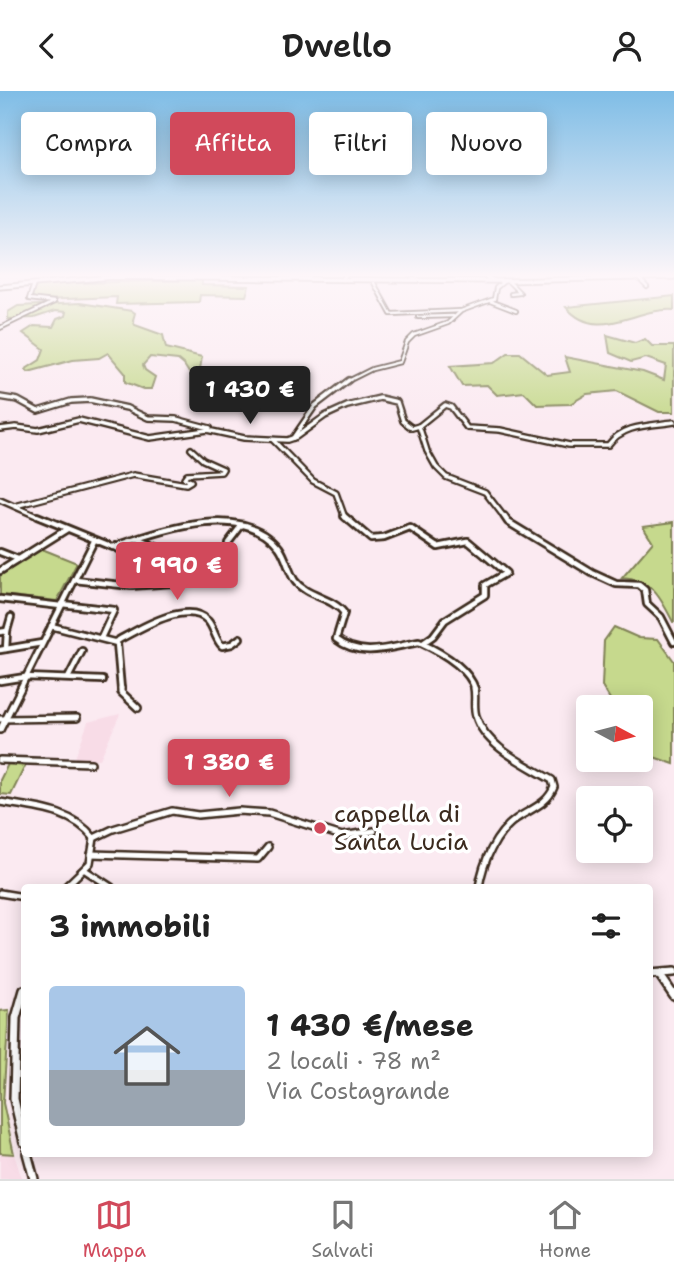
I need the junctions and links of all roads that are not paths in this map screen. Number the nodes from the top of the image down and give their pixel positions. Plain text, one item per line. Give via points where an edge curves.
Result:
1 (441, 325) edge
2 (0, 397) edge
3 (674, 422) edge
4 (419, 426) junction
5 (0, 429) edge
6 (222, 432) junction
7 (272, 439) junction
8 (293, 439) junction
9 (191, 449) dead end
10 (1, 501) edge
11 (14, 506) junction
12 (242, 525) junction
13 (67, 529) junction
14 (139, 539) junction
15 (94, 541) junction
16 (115, 547) junction
17 (161, 549) dead end
18 (0, 552) edge
19 (18, 559) junction
20 (138, 559) dead end
21 (0, 571) edge
22 (75, 580) junction
23 (0, 599) edge
24 (62, 605) junction
25 (11, 617) dead end
26 (51, 627) junction
27 (7, 631) junction
28 (0, 632) edge
29 (101, 638) junction
30 (240, 638) dead end
31 (115, 642) junction
32 (674, 642) edge
33 (42, 643) junction
34 (423, 644) junction
35 (3, 649) edge
36 (82, 651) dead end
37 (25, 677) junction
38 (68, 678) junction
39 (103, 680) dead end
40 (0, 681) edge
41 (138, 708) dead end
42 (3, 718) edge
43 (77, 718) dead end
44 (0, 730) edge
45 (0, 759) edge
46 (91, 763) dead end
47 (0, 802) edge
48 (374, 831) dead end
49 (94, 838) junction
50 (268, 847) dead end
51 (92, 854) junction
52 (85, 870) junction
53 (67, 884) edge
54 (106, 884) edge
55 (480, 884) edge
56 (0, 893) edge
57 (21, 896) edge
58 (674, 972) edge
59 (653, 974) edge
60 (659, 974) junction
61 (674, 996) edge
62 (21, 1000) edge
63 (21, 1130) edge
64 (28, 1157) edge
65 (34, 1179) edge

1 - 8 street via 410,338 400,362 364,373 333,391 303,421
2 - 6 street via 19,400 38,411 71,401 105,402 148,418 176,419
3 - 4 street via 634,426 616,434 608,445 596,446 467,428 448,405
4 - 8 street via 408,426 397,402 380,398 332,413
4 - 32 street via 431,459 446,477 485,492 508,522 592,573 645,590 647,604 661,617
5 - 6 street via 38,430 79,420 150,438
6 - 7 street
7 - 8 street
7 - 34 street via 313,481 336,493 342,514 366,537 377,540 410,528 438,547 468,541 501,565 506,573 485,585 485,595 445,620
9 - 11 street via 222,472 187,474 184,478 191,481 186,484 133,475
10 - 11 street
11 - 13 street
12 - 14 street via 219,521 181,525
12 - 22 street via 227,543 229,579 134,586
12 - 34 street via 267,534 300,586 339,606 344,621 336,639 341,644 370,650
13 - 15 street
13 - 19 street
14 - 16 street
14 - 17 street
15 - 16 street
15 - 22 street
16 - 20 street
18 - 19 street
19 - 21 street
22 - 24 street
23 - 24 street
24 - 26 street
24 - 29 street via 114,610
25 - 27 street
26 - 29 street
26 - 33 street
27 - 28 street
27 - 35 street
29 - 31 street
30 - 31 street via 220,646 208,621 191,614 167,617
31 - 41 street via 121,692
33 - 35 street
33 - 37 street
34 - 55 street via 470,678 475,687 474,714 484,731 500,747 552,780 554,787 548,799 503,831
36 - 38 street
37 - 38 street
37 - 40 street
37 - 42 street
38 - 39 street
42 - 43 street
42 - 44 street
45 - 46 street
47 - 49 street via 60,813 78,821
48 - 49 street via 342,837 270,813 172,811
49 - 51 street
50 - 51 street via 258,859
51 - 52 street
52 - 53 street
52 - 54 street
56 - 57 street
58 - 60 street
59 - 60 street
60 - 61 street
62 - 63 street via 16,1018 13,1099
64 - 65 street

